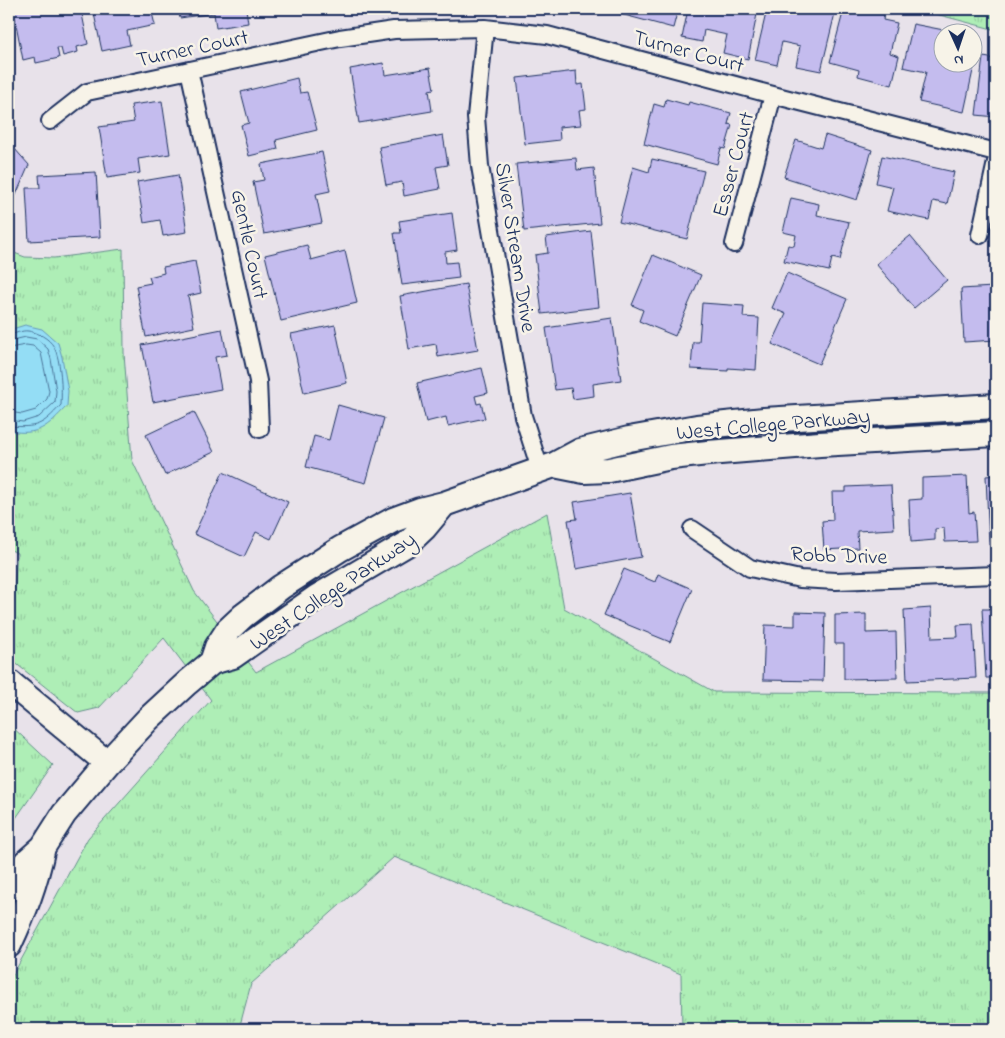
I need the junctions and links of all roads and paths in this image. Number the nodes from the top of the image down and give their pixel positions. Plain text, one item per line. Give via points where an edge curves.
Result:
1 (485, 28) junction
2 (189, 70) junction
3 (773, 96) junction
4 (50, 121) dead end
5 (996, 152) edge
6 (996, 162) edge
7 (980, 235) dead end
8 (734, 244) dead end
9 (996, 406) edge
10 (260, 429) dead end
11 (996, 434) edge
12 (547, 467) junction
13 (692, 529) dead end
14 (996, 575) edge
15 (9, 682) edge
16 (107, 763) junction
17 (43, 847) junction
18 (9, 887) edge
19 (9, 945) edge

1 - 2 street, Turner Court via 394,30
1 - 3 street, Turner Court via 547,35
1 - 12 street, Silver Stream Drive via 476,117 480,166 523,416
2 - 4 street, Turner Court via 87,92
2 - 10 street, Gentle Court via 258,381
3 - 5 street, Turner Court
3 - 8 street, Esser Court
6 - 7 street
9 - 12 street, West College Parkway via 697,427 588,449
11 - 12 street, West College Parkway via 708,452 609,470
12 - 16 street, West College Parkway via 444,504 408,544 317,598 233,656 212,662 148,719
13 - 14 street, Robb Drive via 750,568 800,578 836,581
15 - 16 street
16 - 17 street, West College Parkway via 64,814
17 - 18 street, West College Parkway via 26,862
17 - 19 street, West College Parkway via 35,883

